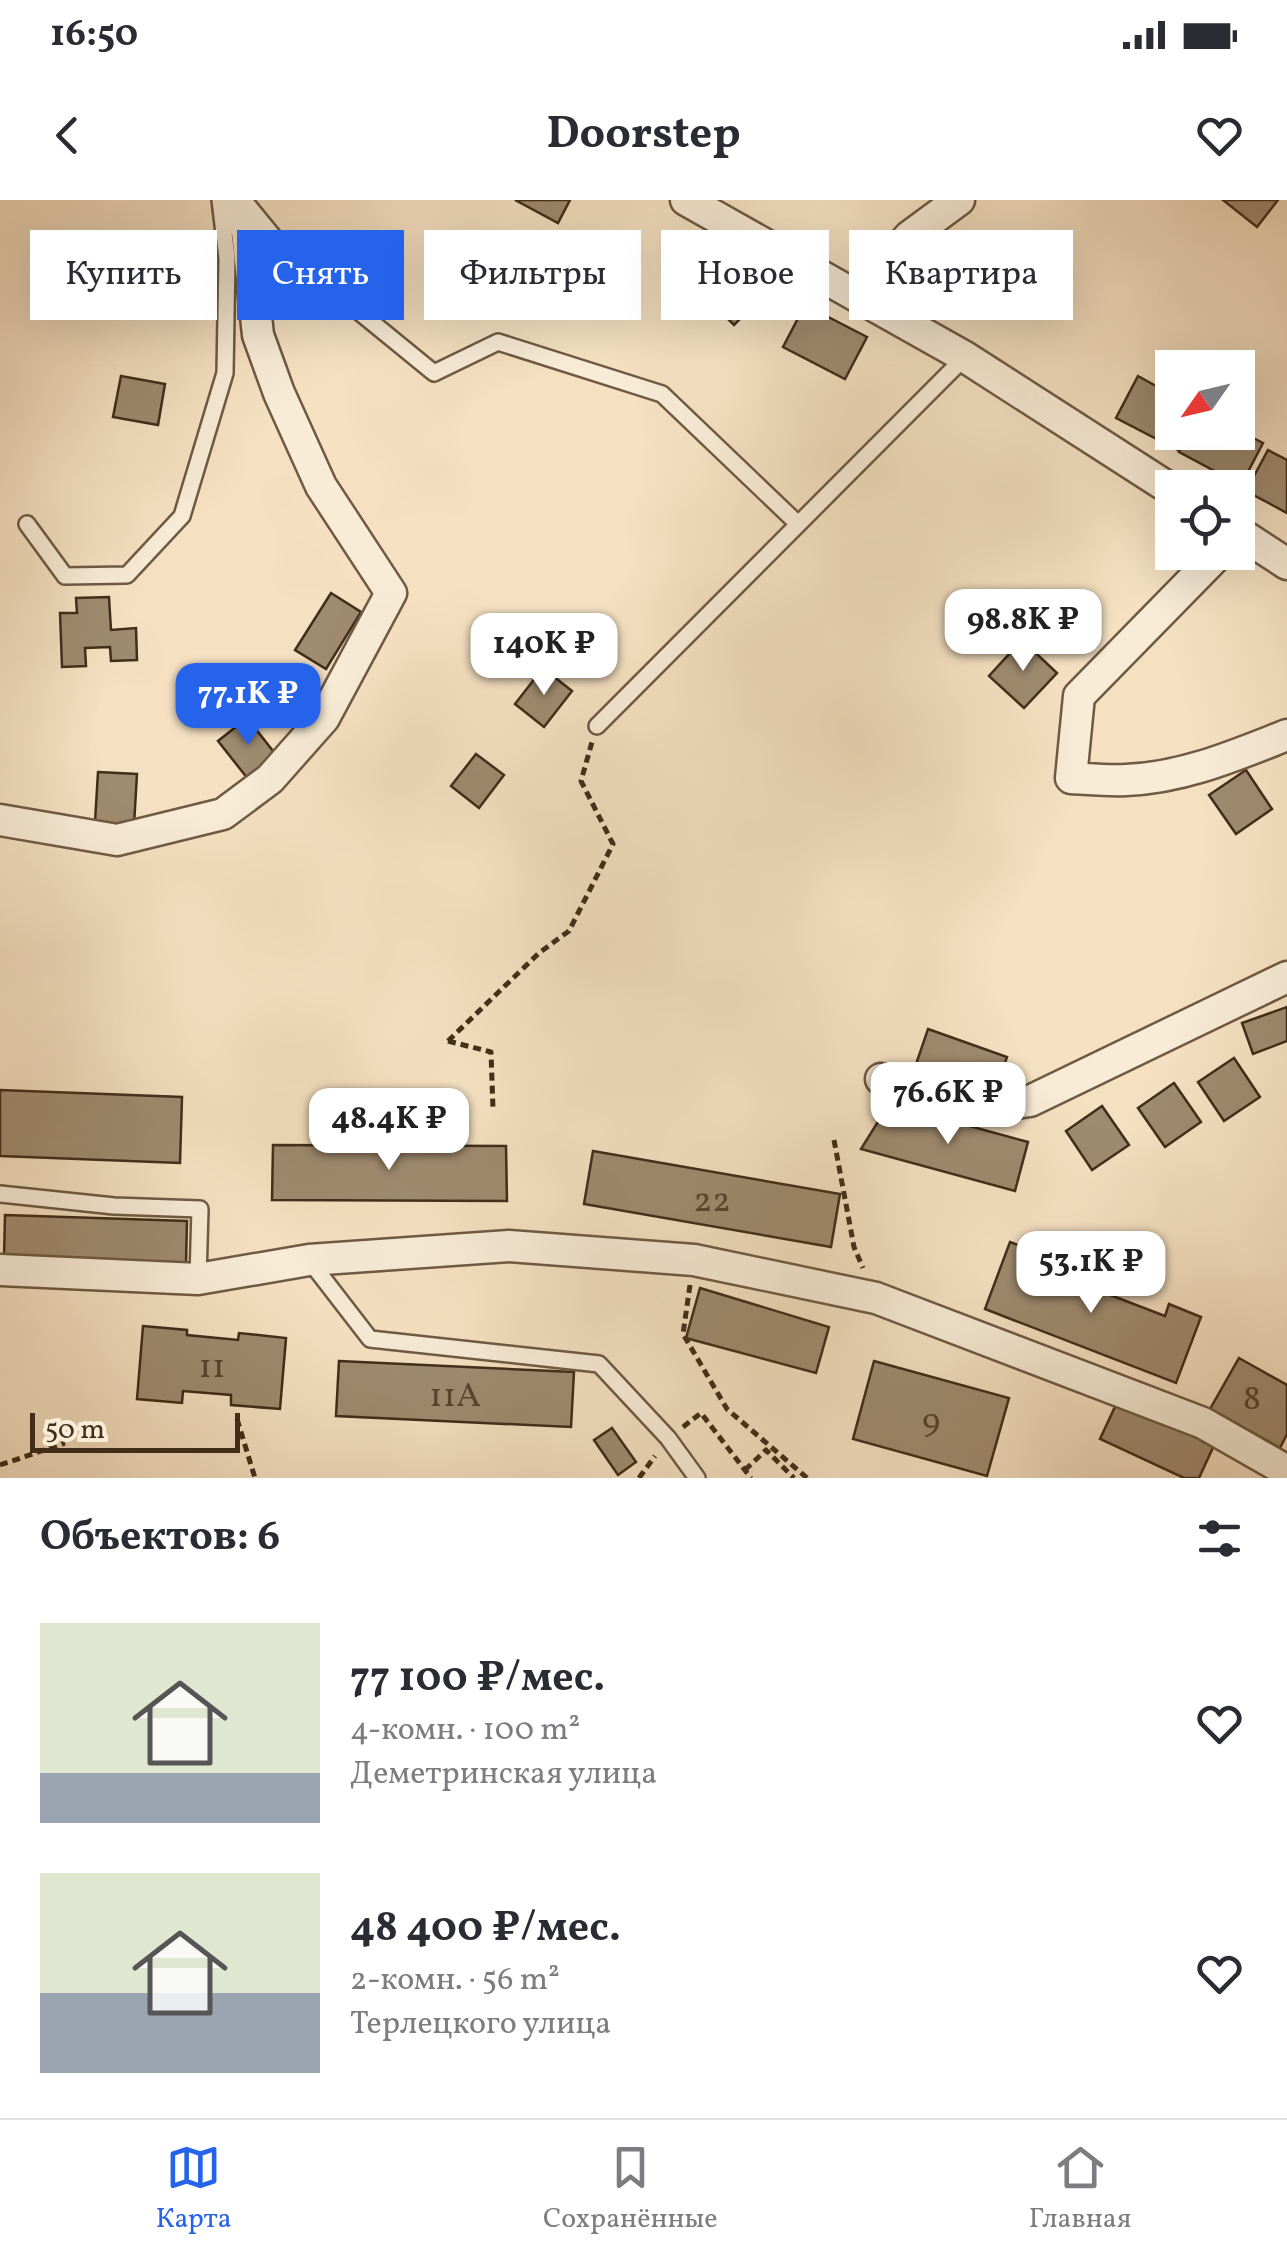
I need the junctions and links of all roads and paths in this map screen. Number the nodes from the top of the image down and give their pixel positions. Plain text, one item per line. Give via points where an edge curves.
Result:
1 (220, 200) edge
2 (232, 200) edge
3 (243, 200) edge
4 (686, 200) edge
5 (959, 200) edge
6 (918, 230) edge
7 (849, 291) edge
8 (901, 320) edge
9 (965, 356) junction
10 (1155, 479) edge
11 (27, 524) dead end
12 (798, 524) junction
13 (1255, 544) edge
14 (1287, 564) edge
15 (1202, 570) edge
16 (597, 726) joint
17 (1287, 735) edge
18 (0, 820) edge
19 (1287, 977) edge
20 (881, 1079) dead end
21 (493, 1108) dead end
22 (834, 1140) dead end
23 (0, 1194) edge
24 (854, 1247) dead end
25 (309, 1260) junction
26 (694, 1260) junction
27 (0, 1270) edge
28 (198, 1279) junction
29 (237, 1419) dead end
30 (668, 1438) junction
31 (65, 1443) dead end
32 (0, 1465) edge
33 (746, 1470) junction
34 (1287, 1471) edge
35 (256, 1478) edge
36 (697, 1478) edge
37 (752, 1478) edge
38 (794, 1478) edge
39 (807, 1478) edge

1 - 11 lane via 227,258 225,373 182,516 128,575 65,576
2 - 18 street via 247,231 258,335 279,393 322,486 391,593 324,718 270,779 224,814 117,840
3 - 12 lane via 286,254 434,373 498,342 662,394
4 - 7 street
5 - 6 street
8 - 9 street
9 - 10 street
9 - 12 lane
12 - 16 lane
13 - 14 street
15 - 17 street via 1078,696 1070,778 1127,780 1178,772
16 - 21 path via 580,781 612,844 569,931 448,1041 490,1052
19 - 20 street via 1030,1100 980,1108
22 - 24 path
23 - 28 lane via 200,1209
25 - 26 street via 510,1246
25 - 28 street
25 - 30 lane via 370,1339 600,1364
26 - 34 street via 876,1298 1203,1423
26 - 39 path via 683,1334 728,1409
27 - 28 street
29 - 35 path
30 - 33 path via 702,1414
30 - 36 lane
31 - 32 path
33 - 37 path
33 - 38 path via 766,1450

